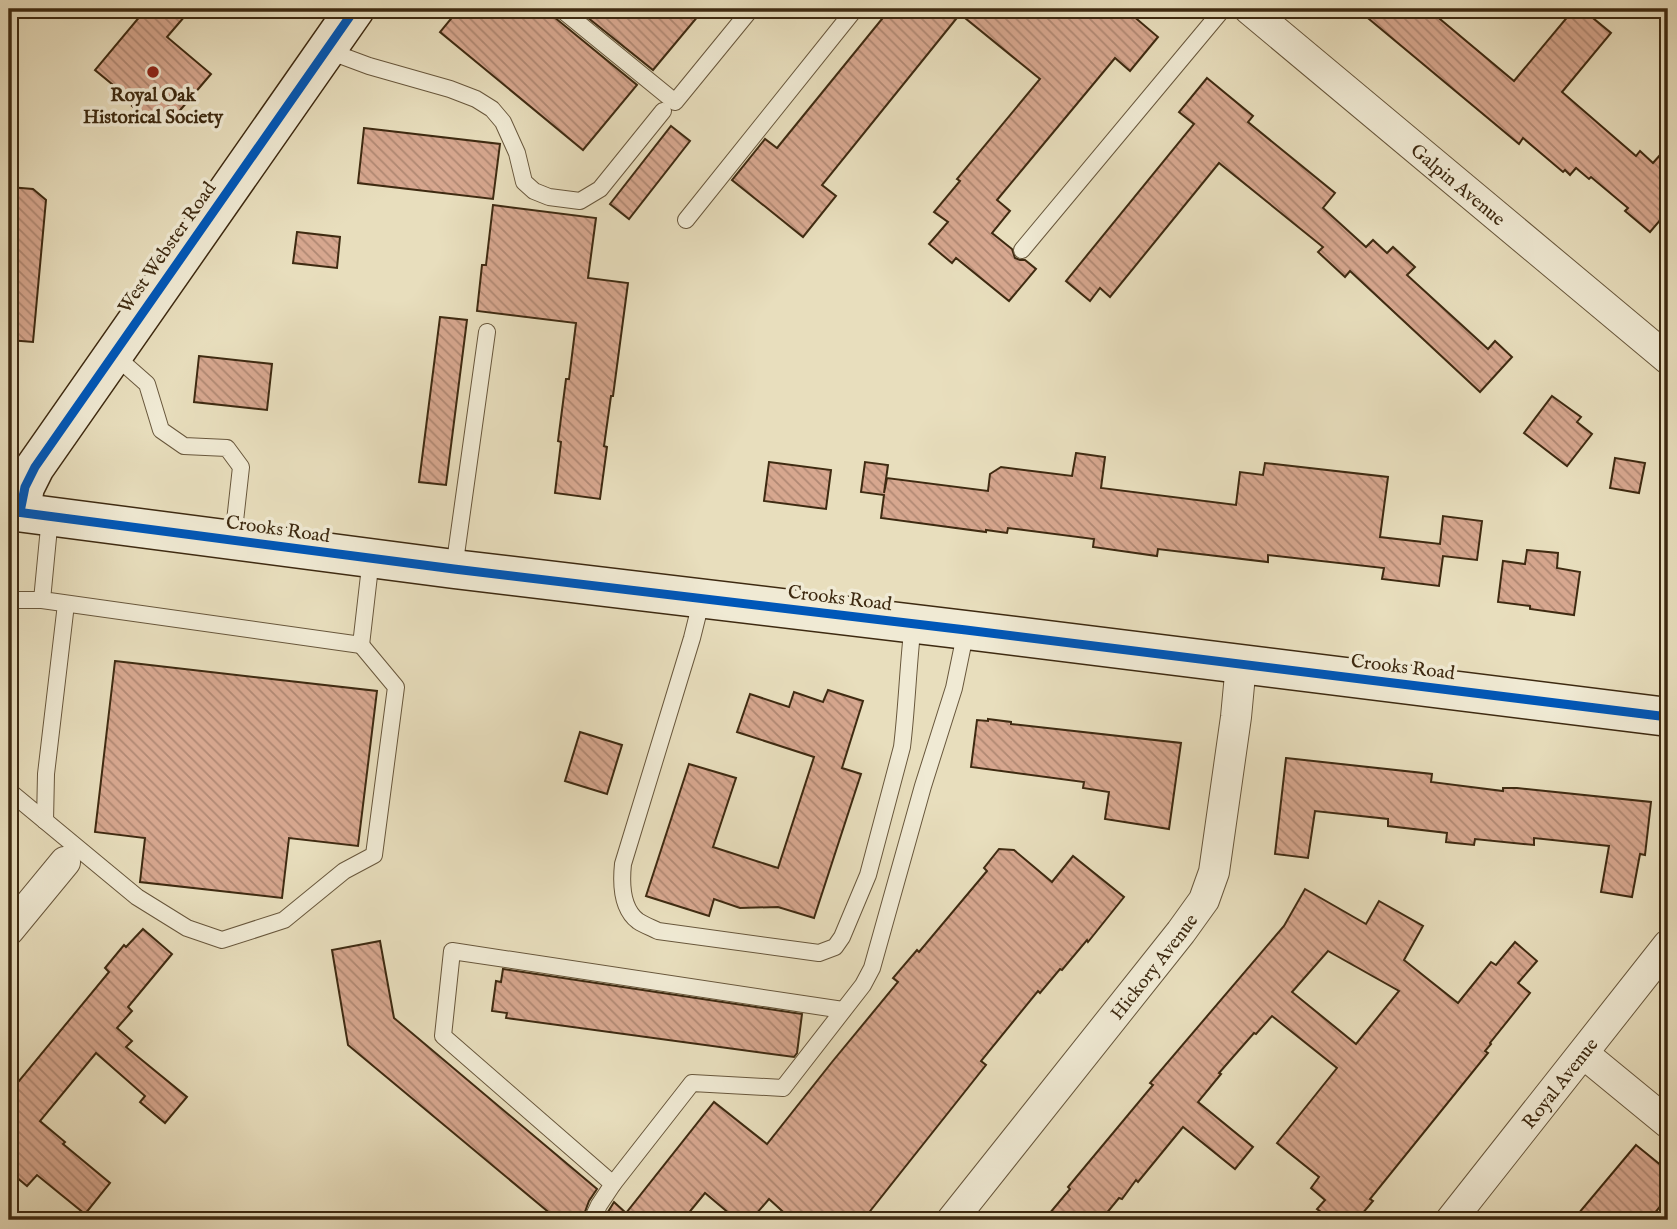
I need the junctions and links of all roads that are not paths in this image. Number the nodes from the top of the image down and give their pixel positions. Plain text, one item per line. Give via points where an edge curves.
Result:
1 (355, 9) edge
2 (561, 9) edge
3 (751, 9) edge
4 (855, 9) edge
5 (1223, 9) edge
6 (1249, 9) edge
7 (326, 50) junction
8 (663, 111) dead end
9 (686, 220) dead end
10 (1022, 250) dead end
11 (487, 332) dead end
12 (113, 354) junction
13 (1668, 359) edge
14 (26, 514) edge
15 (233, 539) junction
16 (371, 558) junction
17 (454, 569) junction
18 (702, 598) junction
19 (9, 600) edge
20 (42, 600) junction
21 (66, 604) junction
22 (913, 623) junction
23 (965, 630) junction
24 (361, 645) junction
25 (1241, 664) junction
26 (1668, 717) edge
27 (9, 791) edge
28 (45, 821) junction
29 (65, 862) dead end
30 (9, 930) edge
31 (1668, 946) edge
32 (843, 1010) junction
33 (1584, 1054) junction
34 (1668, 1123) edge
35 (613, 1184) junction
36 (592, 1220) edge
37 (952, 1220) edge
38 (1451, 1220) edge

1 - 7 main road, West Webster Road
2 - 3 lane via 675,102
4 - 9 lane
5 - 10 lane
6 - 13 street, Galpin Avenue
7 - 8 lane via 477,99 503,122 524,182 550,197 580,201 600,189
7 - 12 main road, West Webster Road
11 - 17 lane
12 - 14 main road, West Webster Road via 24,487
12 - 15 lane via 147,384 161,430 184,446 227,448 241,467
14 - 15 main road, Crooks Road
14 - 20 lane
15 - 16 main road, Crooks Road
16 - 17 main road, Crooks Road
16 - 24 lane
17 - 18 main road, Crooks Road
18 - 22 main road, Crooks Road
18 - 22 lane via 623,864 625,902 636,919 658,931 819,953 835,947 842,937 868,875 902,747
19 - 20 lane
20 - 21 lane
21 - 24 lane
21 - 28 lane via 46,774
22 - 23 main road, Crooks Road
23 - 25 main road, Crooks Road
23 - 32 lane via 954,688 872,968
24 - 28 lane via 396,687 374,855 344,871 284,919 222,940 187,928 137,897
25 - 26 main road, Crooks Road
25 - 37 street, Hickory Avenue via 1214,872 1203,901
27 - 28 lane
29 - 30 street
31 - 33 street, Royal Avenue
32 - 35 lane via 783,1088 692,1083
32 - 35 lane via 453,951 443,1035
33 - 34 street
33 - 38 street, Royal Avenue
35 - 36 lane

